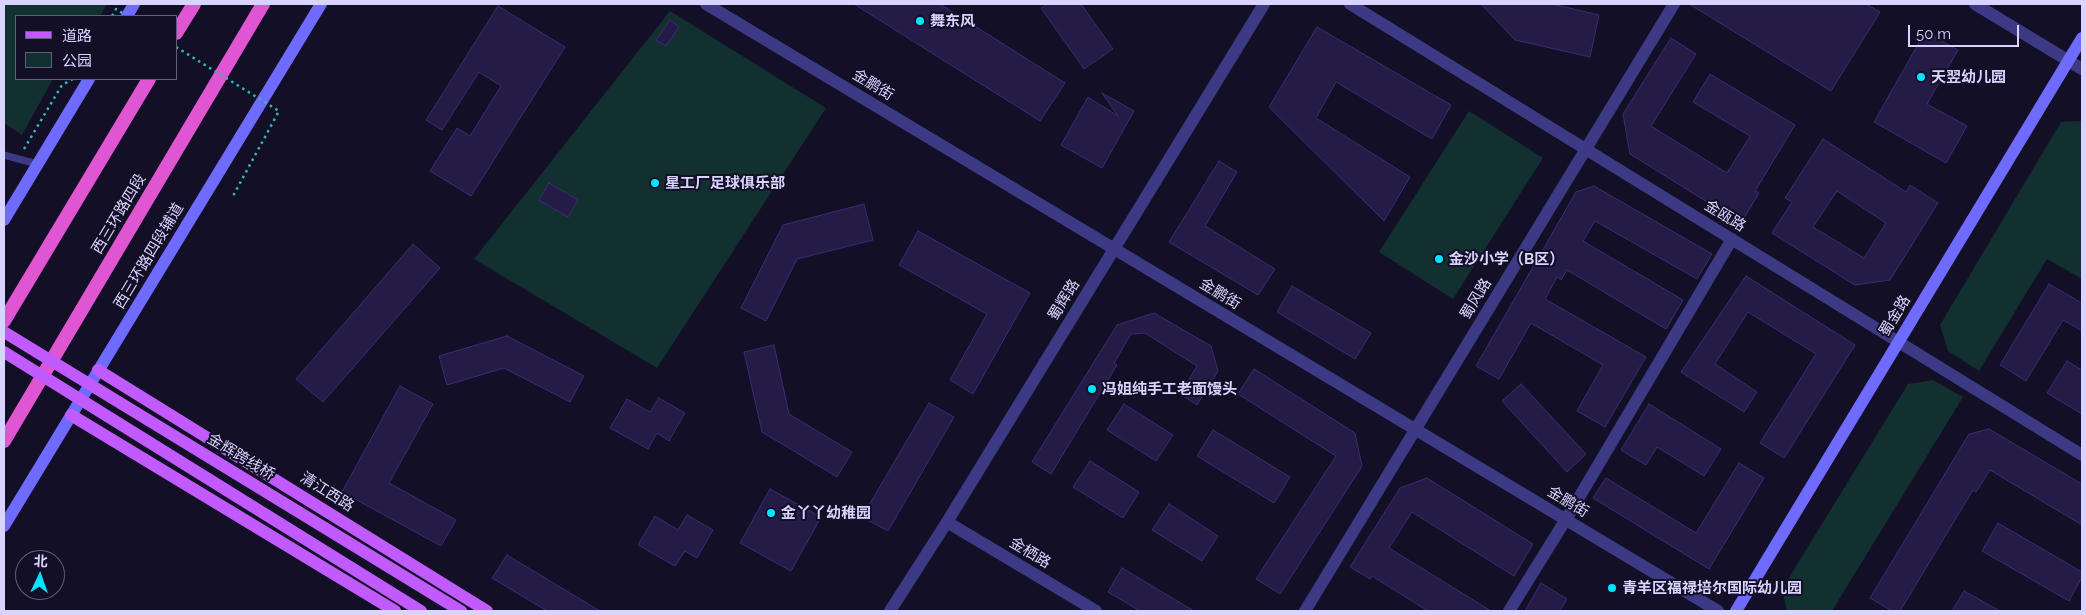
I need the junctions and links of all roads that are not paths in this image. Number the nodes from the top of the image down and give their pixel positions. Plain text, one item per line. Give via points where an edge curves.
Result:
1 (134, 4) edge
2 (194, 4) edge
3 (263, 4) edge
4 (321, 4) edge
5 (706, 4) edge
6 (1264, 4) edge
7 (1350, 4) edge
8 (1674, 4) edge
9 (1975, 4) edge
10 (128, 15) edge
11 (178, 30) edge
12 (2082, 38) edge
13 (2068, 61) junction
14 (2082, 69) edge
15 (88, 80) edge
16 (148, 80) edge
17 (1586, 149) junction
18 (4, 154) edge
19 (37, 164) junction
20 (4, 220) edge
21 (1732, 240) junction
22 (1115, 249) junction
23 (4, 321) edge
24 (4, 332) edge
25 (1898, 342) junction
26 (4, 352) edge
27 (98, 370) junction
28 (71, 415) junction
29 (1416, 430) junction
30 (4, 441) edge
31 (2082, 455) edge
32 (1566, 520) junction
33 (947, 522) junction
34 (4, 526) edge
35 (395, 611) edge
36 (421, 611) edge
37 (461, 611) edge
38 (487, 611) edge
39 (890, 611) edge
40 (1096, 611) edge
41 (1305, 611) edge
42 (1509, 611) edge
43 (1718, 611) edge
44 (1736, 611) edge

1 - 10 main road
2 - 11 highway
3 - 30 highway, 西三环路四段
4 - 27 main road, 西三环路四段辅道
5 - 22 street, 金鹏街
6 - 22 street, 蜀辉路
7 - 17 street, 金瓯路
8 - 17 street, 蜀风路
9 - 13 street
12 - 13 main road, 蜀金路
13 - 14 street
13 - 25 main road, 蜀金路
15 - 19 main road
16 - 23 highway
17 - 21 street, 金瓯路
17 - 29 street, 蜀风路
18 - 19 lane
19 - 20 main road
21 - 25 street, 金瓯路
21 - 32 street
22 - 29 street, 金鹏街
22 - 33 street, 蜀辉路
24 - 37 main road, 金辉跨线桥, bridge
25 - 31 street, 金瓯路
25 - 44 main road, 蜀金路
26 - 36 main road, bridge
27 - 28 main road, 西三环路四段辅道
27 - 38 main road, 清江西路
28 - 34 main road, 西三环路四段辅道
28 - 35 main road
29 - 32 street, 金鹏街
29 - 41 street, 蜀风路
32 - 42 street
32 - 43 street, 金鹏街
33 - 39 street, 蜀辉路
33 - 40 street, 金栖路

